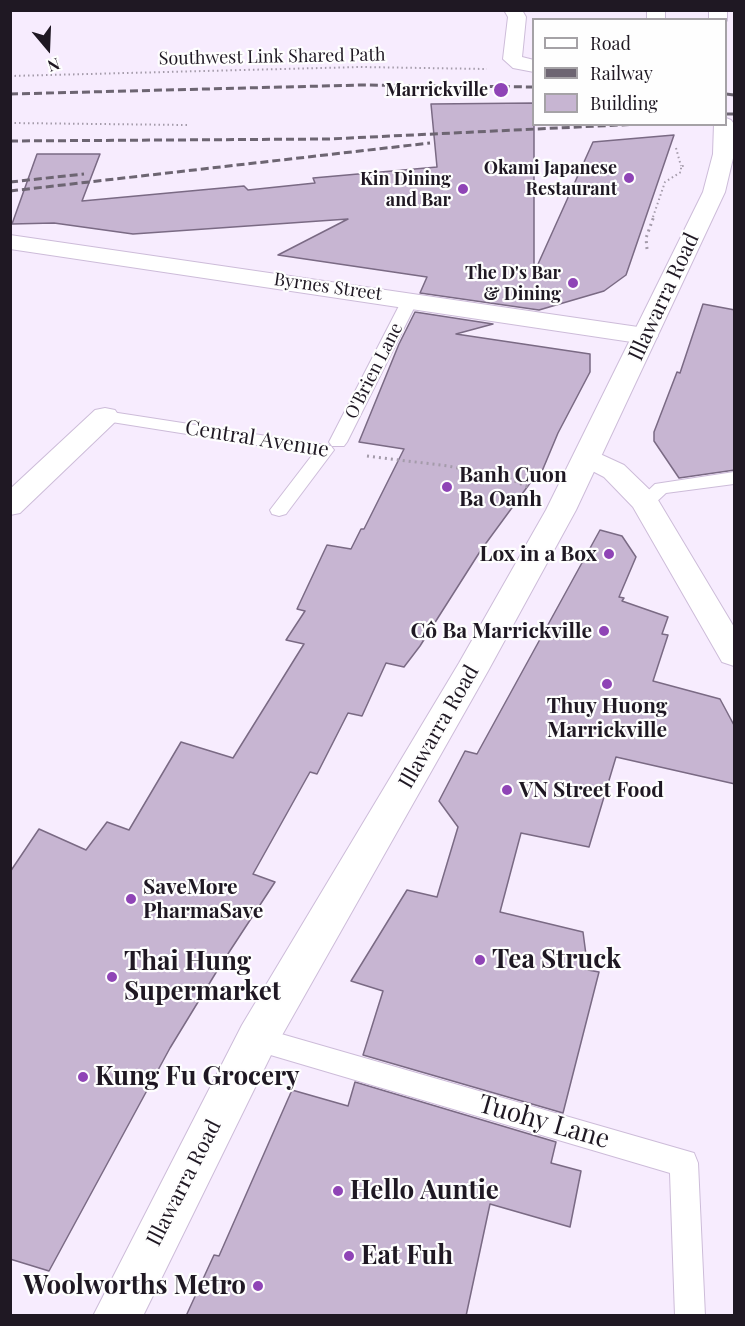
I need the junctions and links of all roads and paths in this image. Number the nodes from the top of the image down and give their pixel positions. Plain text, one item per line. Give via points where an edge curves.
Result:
1 (513, 10) edge
2 (532, 66) edge
3 (532, 66) edge
4 (10, 76) edge
5 (10, 123) edge
6 (187, 125) dead end
7 (727, 143) edge
8 (676, 148) dead end
9 (681, 166) dead end
10 (681, 172) dead end
11 (10, 242) edge
12 (647, 253) dead end
13 (410, 300) junction
14 (645, 336) junction
15 (105, 416) joint
16 (331, 446) junction
17 (587, 457) junction
18 (735, 478) edge
19 (535, 490) dead end
20 (645, 502) junction
21 (10, 506) edge
22 (279, 510) dead end
23 (731, 642) edge
24 (257, 1039) junction
25 (117, 1316) edge
26 (690, 1316) edge

1 - 2 main road via 517,17 512,59
3 - 4 path, Southwest Link Shared Path via 519,70 360,67
5 - 6 path
7 - 14 main road, Illawarra Road via 714,192
8 - 9 path
10 - 12 path via 665,182 646,238
11 - 13 main road, Byrnes Street
13 - 14 main road, Byrnes Street
13 - 16 lane, O'Brien Lane
14 - 17 main road, Illawarra Road
15 - 16 lane, Central Avenue
15 - 21 main road, Central Avenue
16 - 19 path, Central Avenue via 510,479
16 - 22 lane, O'Brien Lane
17 - 20 main road via 619,475
17 - 24 main road, Illawarra Road via 471,670
18 - 20 lane via 661,488
20 - 23 main road
24 - 25 main road, Illawarra Road
24 - 26 lane, Tuohy Lane via 684,1163

